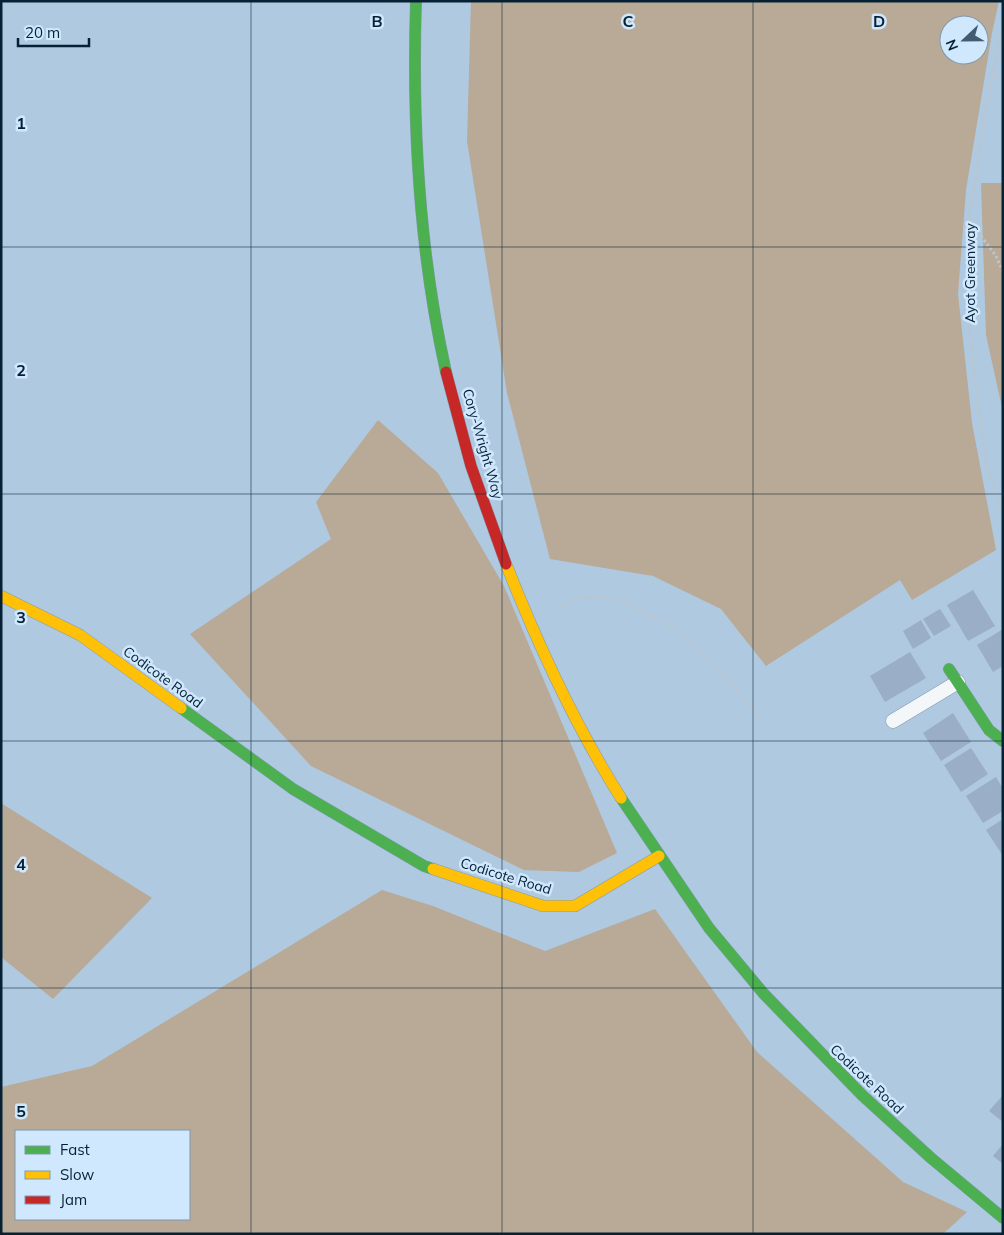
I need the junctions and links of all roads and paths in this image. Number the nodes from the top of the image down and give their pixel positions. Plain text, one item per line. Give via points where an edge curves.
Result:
1 (416, 1) edge
2 (1003, 27) edge
3 (992, 77) junction
4 (1003, 77) edge
5 (969, 220) junction
6 (1003, 272) edge
7 (1003, 519) edge
8 (1, 596) edge
9 (527, 618) junction
10 (949, 669) dead end
11 (958, 682) junction
12 (762, 720) dead end
13 (893, 721) dead end
14 (1003, 740) edge
15 (659, 856) junction
16 (1003, 1218) edge
17 (1003, 1226) edge
18 (997, 1234) edge

1 - 9 main road, Cory-Wright Way via 415,139 430,286 466,451
2 - 3 path, Ayot Greenway
3 - 4 path
3 - 5 path, Ayot Greenway
5 - 6 path via 996,256
5 - 7 path, Ayot Greenway via 967,300 978,404 986,460
8 - 15 main road, Codicote Road via 80,635 293,789 424,866 543,906 575,906
9 - 12 path via 577,598 614,597 667,624 705,654
9 - 15 main road, Cory-Wright Way via 567,705 615,790
10 - 11 main road
11 - 13 lane
11 - 14 main road via 989,730
15 - 16 main road, Codicote Road via 730,957 808,1043 902,1133
17 - 18 lane

